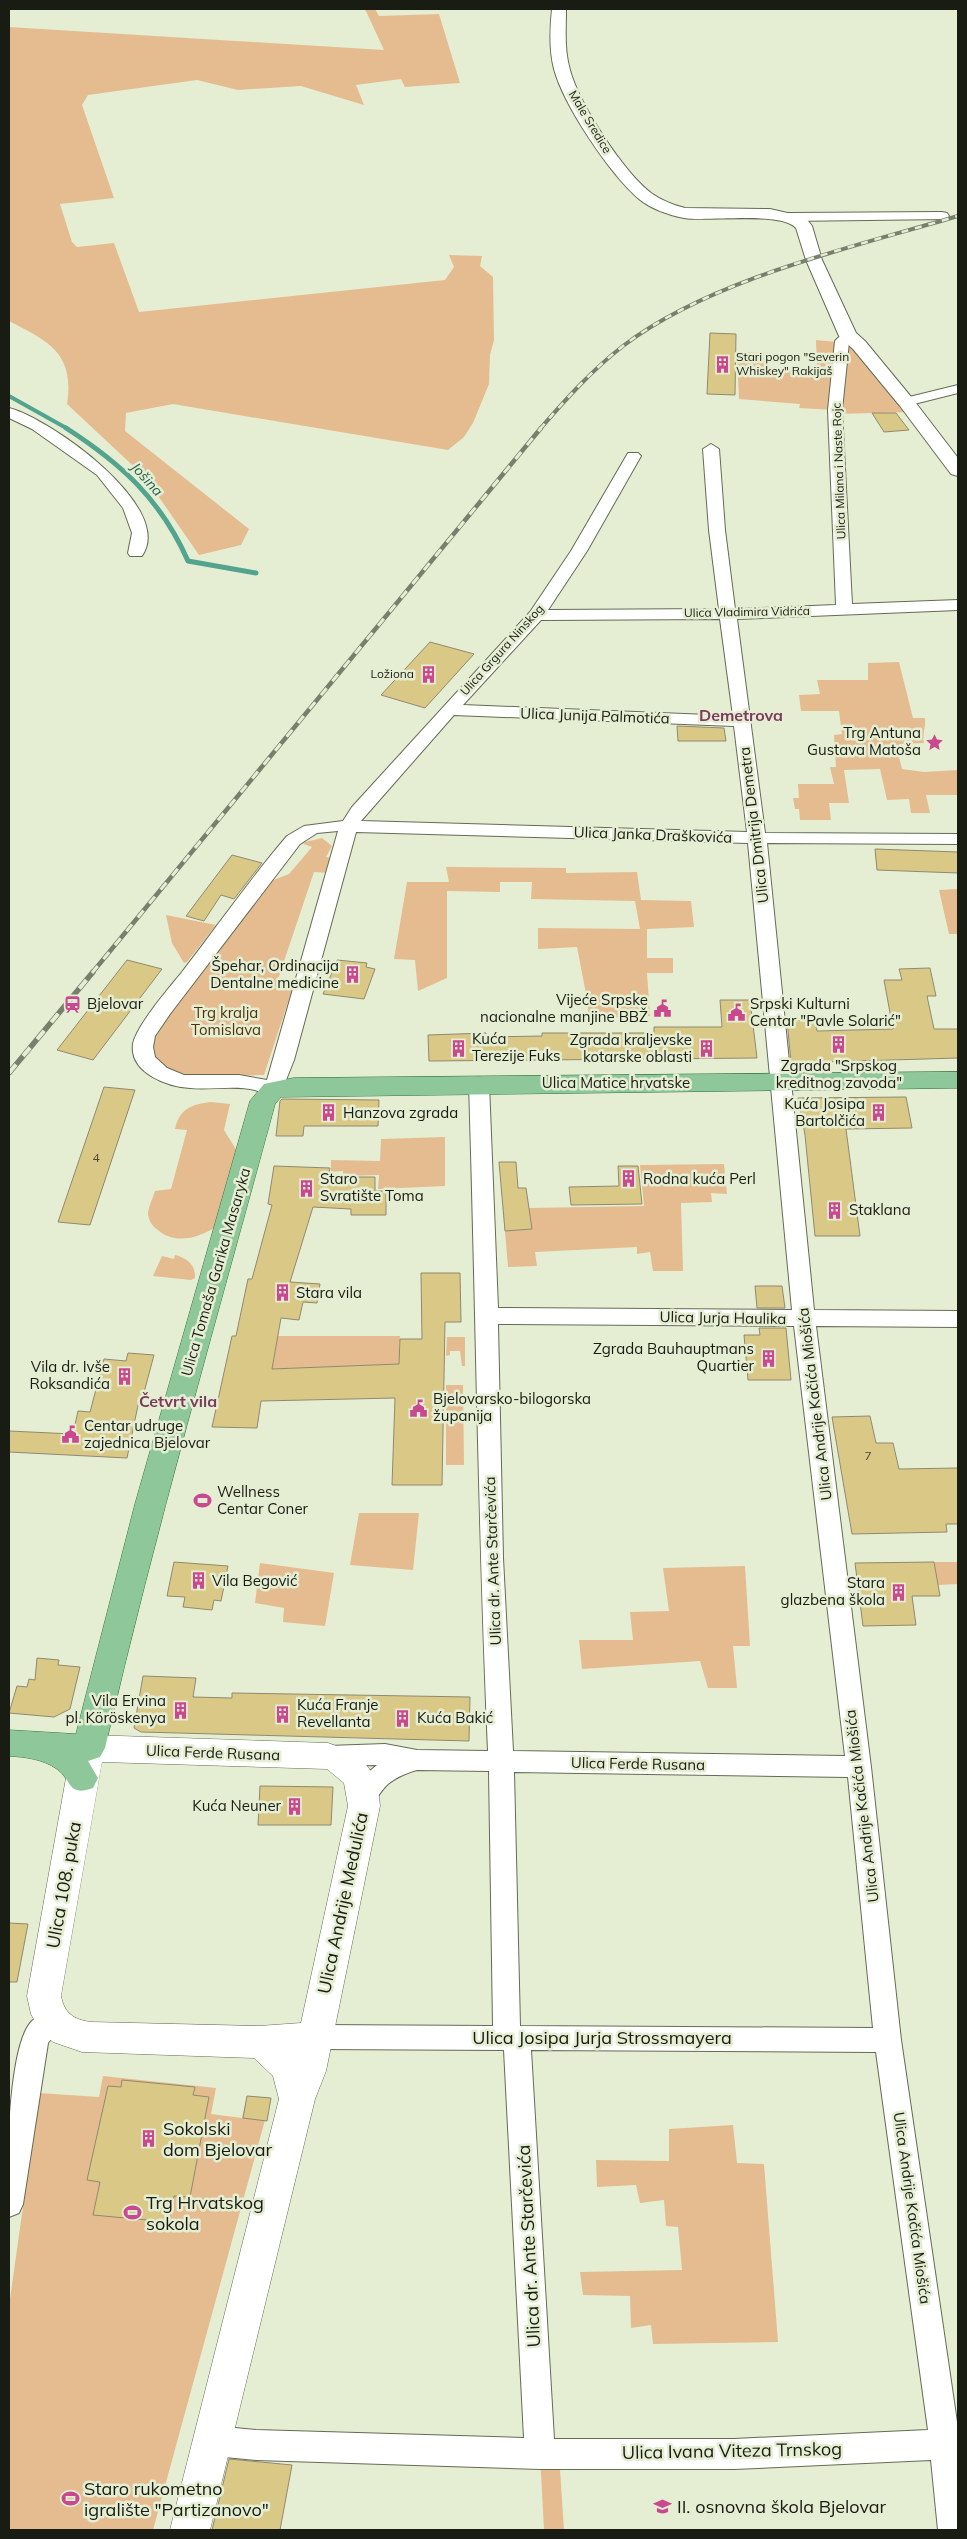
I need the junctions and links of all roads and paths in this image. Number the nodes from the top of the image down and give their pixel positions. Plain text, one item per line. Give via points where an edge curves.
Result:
1 (559, 9) edge
2 (942, 216) dead end
3 (790, 217) junction
4 (848, 336) junction
5 (958, 389) edge
6 (906, 402) junction
7 (9, 412) edge
8 (711, 449) dead end
9 (633, 456) dead end
10 (957, 468) edge
11 (136, 553) dead end
12 (958, 605) edge
13 (844, 610) junction
14 (728, 614) junction
15 (536, 615) junction
16 (448, 710) junction
17 (742, 721) junction
18 (348, 828) junction
19 (757, 838) junction
20 (958, 839) edge
21 (958, 1080) edge
22 (780, 1081) junction
23 (479, 1084) junction
24 (273, 1090) junction
25 (487, 1316) junction
26 (804, 1319) junction
27 (958, 1319) edge
28 (19, 1744) edge
29 (328, 1756) junction
30 (417, 1760) junction
31 (500, 1762) junction
32 (86, 1763) junction
33 (859, 1767) junction
34 (364, 1797) junction
35 (53, 2022) junction
36 (315, 2037) junction
37 (512, 2037) junction
38 (888, 2040) junction
39 (259, 2042) junction
40 (297, 2099) junction
41 (9, 2204) edge
42 (214, 2441) junction
43 (952, 2444) edge
44 (523, 2454) junction
45 (190, 2530) edge
46 (953, 2530) edge

1 - 3 street, Male Sredice via 558,43 562,70 604,148 644,196 666,208 685,213
2 - 3 street, Male Sredice
3 - 4 street via 804,226 814,260
4 - 6 street
4 - 13 street, Ulica Milana i Naste Rojc via 842,341 835,410
5 - 6 street
6 - 10 street
7 - 11 street via 37,426 102,472 130,508 140,533
8 - 14 street, Ulica Dmitrija Demetra
9 - 15 street, Ulica Grgura Ninskog via 580,551
12 - 13 street, Ulica Vladimira Vidrića
13 - 14 street, Ulica Vladimira Vidrića
14 - 15 street, Ulica Vladimira Vidrića
14 - 17 street, Ulica Dmitrija Demetra
15 - 16 street, Ulica Grgura Ninskog
16 - 17 street, Ulica Junija Palmotića
16 - 18 street, Ulica Grgura Ninskog via 358,811
17 - 19 street, Ulica Dmitrija Demetra
18 - 19 street, Ulica Janka Draškovića
18 - 24 street
18 - 24 street via 316,829 304,832 294,840 145,1038 146,1060 165,1078 184,1082 252,1083
19 - 20 street, Ulica Janka Draškovića
19 - 22 street, Ulica Dmitrija Demetra
21 - 22 main road, Ulica Matice hrvatske
22 - 23 main road, Ulica Matice hrvatske
22 - 26 street, Ulica Andrije Kačića Miošića
23 - 24 main road, Ulica Matice hrvatske via 293,1086
23 - 25 street, Ulica dr. Ante Starčevića
24 - 32 main road, Ulica Tomaša Garika Masaryka via 263,1101 199,1329 134,1564
25 - 26 street, Ulica Jurja Haulika
25 - 31 street, Ulica dr. Ante Starčevića via 491,1558
26 - 27 street, Ulica Jurja Haulika
26 - 33 street, Ulica Andrije Kačića Miošića
28 - 32 main road via 64,1756 75,1765
29 - 30 street, Ulica Ferde Rusana via 385,1754
29 - 32 main road, Ulica Ferde Rusana
29 - 34 main road, Ulica Andrije Medulića via 350,1766 359,1778
30 - 31 street, Ulica Ferde Rusana
30 - 34 street, Ulica Ferde Rusana via 400,1764 378,1776
31 - 33 street, Ulica Ferde Rusana
31 - 37 street, Ulica dr. Ante Starčevića
32 - 35 main road, Ulica 108. puka via 44,1996 45,2007
33 - 38 street, Ulica Andrije Kačića Miošića
34 - 36 main road, Ulica Andrije Medulića
35 - 39 main road via 68,2033 90,2038
35 - 41 street via 42,2029 35,2040
36 - 37 street, Ulica Josipa Jurja Strossmayera
36 - 39 main road
36 - 40 main road via 308,2071
37 - 38 street, Ulica Josipa Jurja Strossmayera
37 - 44 street, Ulica dr. Ante Starčevića
38 - 43 street, Ulica Andrije Kačića Miošića
39 - 40 main road via 281,2057 292,2078
40 - 42 main road
42 - 44 street, Ulica Ivana Viteza Trnskog
42 - 45 main road
43 - 44 street, Ulica Ivana Viteza Trnskog via 734,2454
43 - 46 street, Ulica Andrije Kačića Miošića

